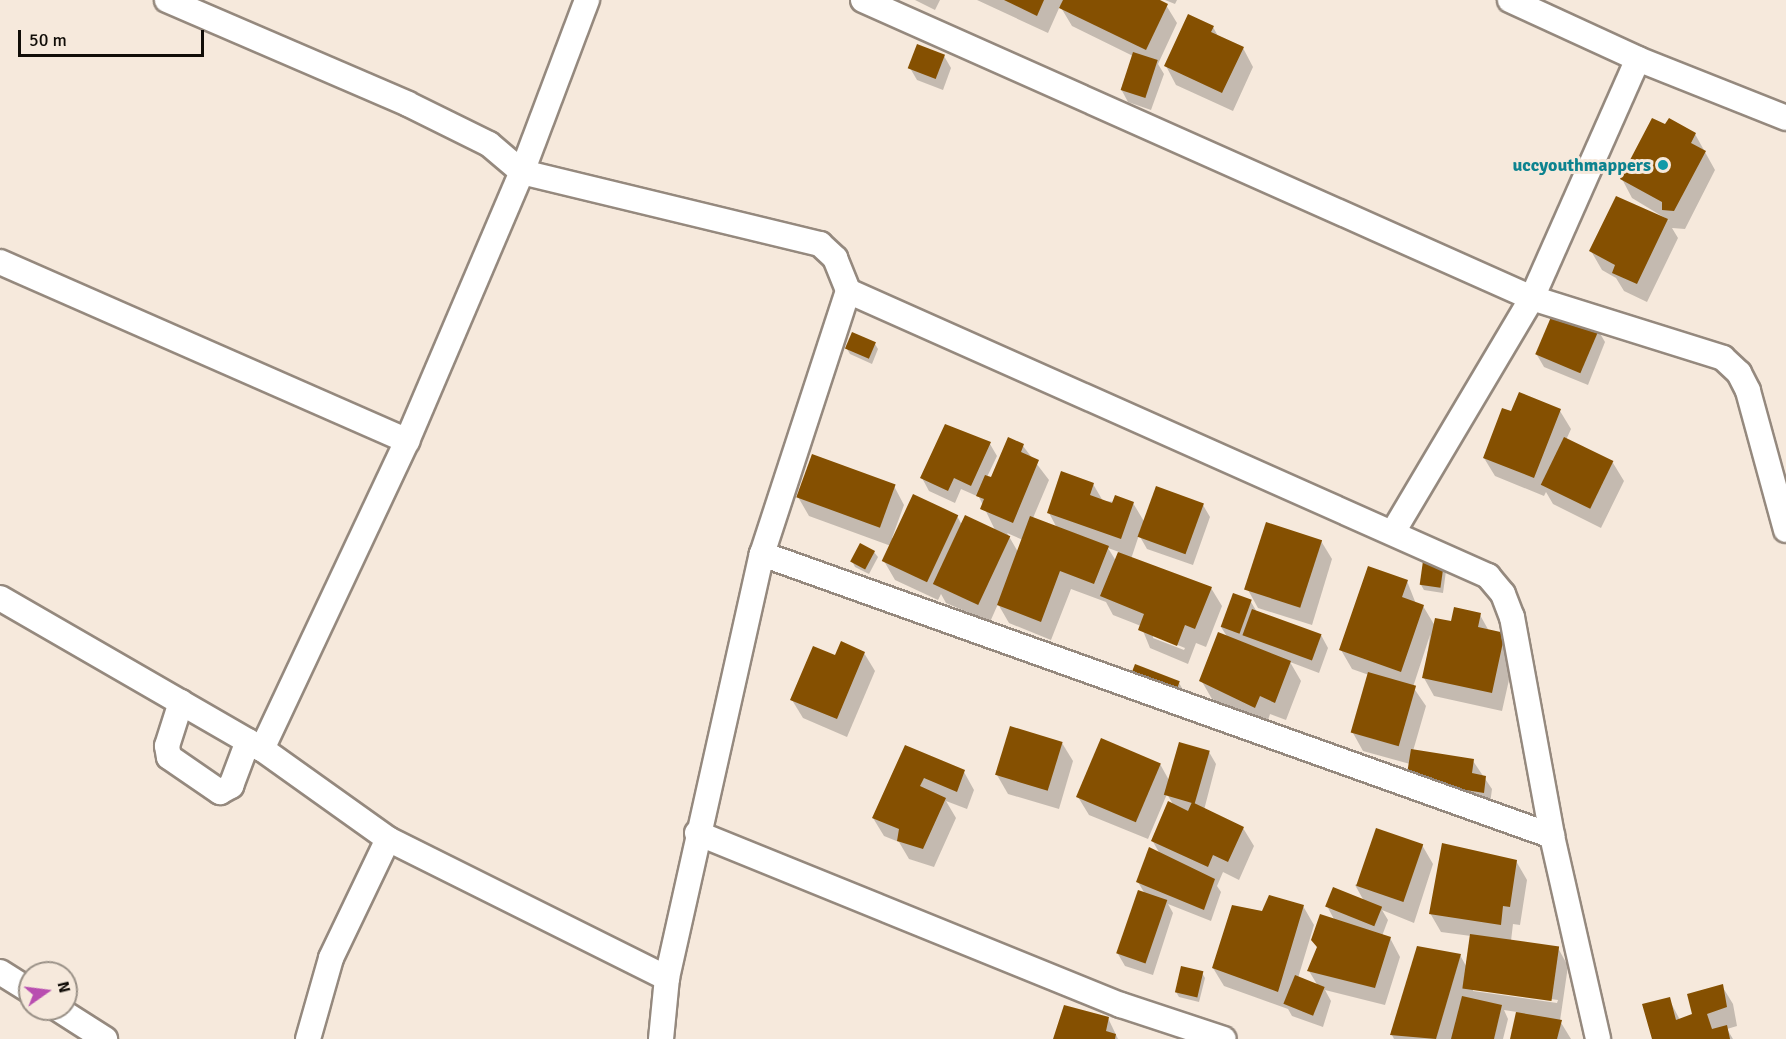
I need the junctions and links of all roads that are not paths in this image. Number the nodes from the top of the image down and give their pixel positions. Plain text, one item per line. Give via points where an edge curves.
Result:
1 (167, 0) edge
2 (587, 0) edge
3 (863, 0) edge
4 (1510, 0) edge
5 (1638, 59) junction
6 (1786, 118) edge
7 (522, 172) junction
8 (0, 261) edge
9 (848, 291) junction
10 (1532, 297) junction
11 (407, 441) junction
12 (1786, 530) edge
13 (1393, 532) junction
14 (762, 554) junction
15 (0, 598) edge
16 (181, 702) junction
17 (255, 745) junction
18 (697, 833) junction
19 (1552, 836) junction
20 (388, 839) junction
21 (0, 972) edge
22 (667, 978) junction
23 (18, 983) edge
24 (77, 1021) edge
25 (105, 1039) edge
26 (308, 1039) edge
27 (661, 1039) edge
28 (1224, 1039) edge
29 (1598, 1039) edge

1 - 7 street via 408,104 489,144
2 - 7 street
3 - 10 street
4 - 5 street
5 - 6 street
5 - 10 street
7 - 9 street via 820,244 836,258
7 - 11 street
8 - 11 street
9 - 13 street
9 - 14 street
10 - 12 street via 1723,358 1739,373 1748,391
10 - 13 street
11 - 17 street
13 - 19 street via 1488,576 1503,594 1512,617
14 - 18 street
14 - 19 street
15 - 16 street
16 - 17 street
16 - 17 street via 167,746 169,757 220,792 231,786
17 - 20 street
18 - 22 street
18 - 28 street via 1121,1005
19 - 29 street
20 - 22 street
20 - 26 street via 331,958
21 - 23 street
22 - 27 street
24 - 25 street

